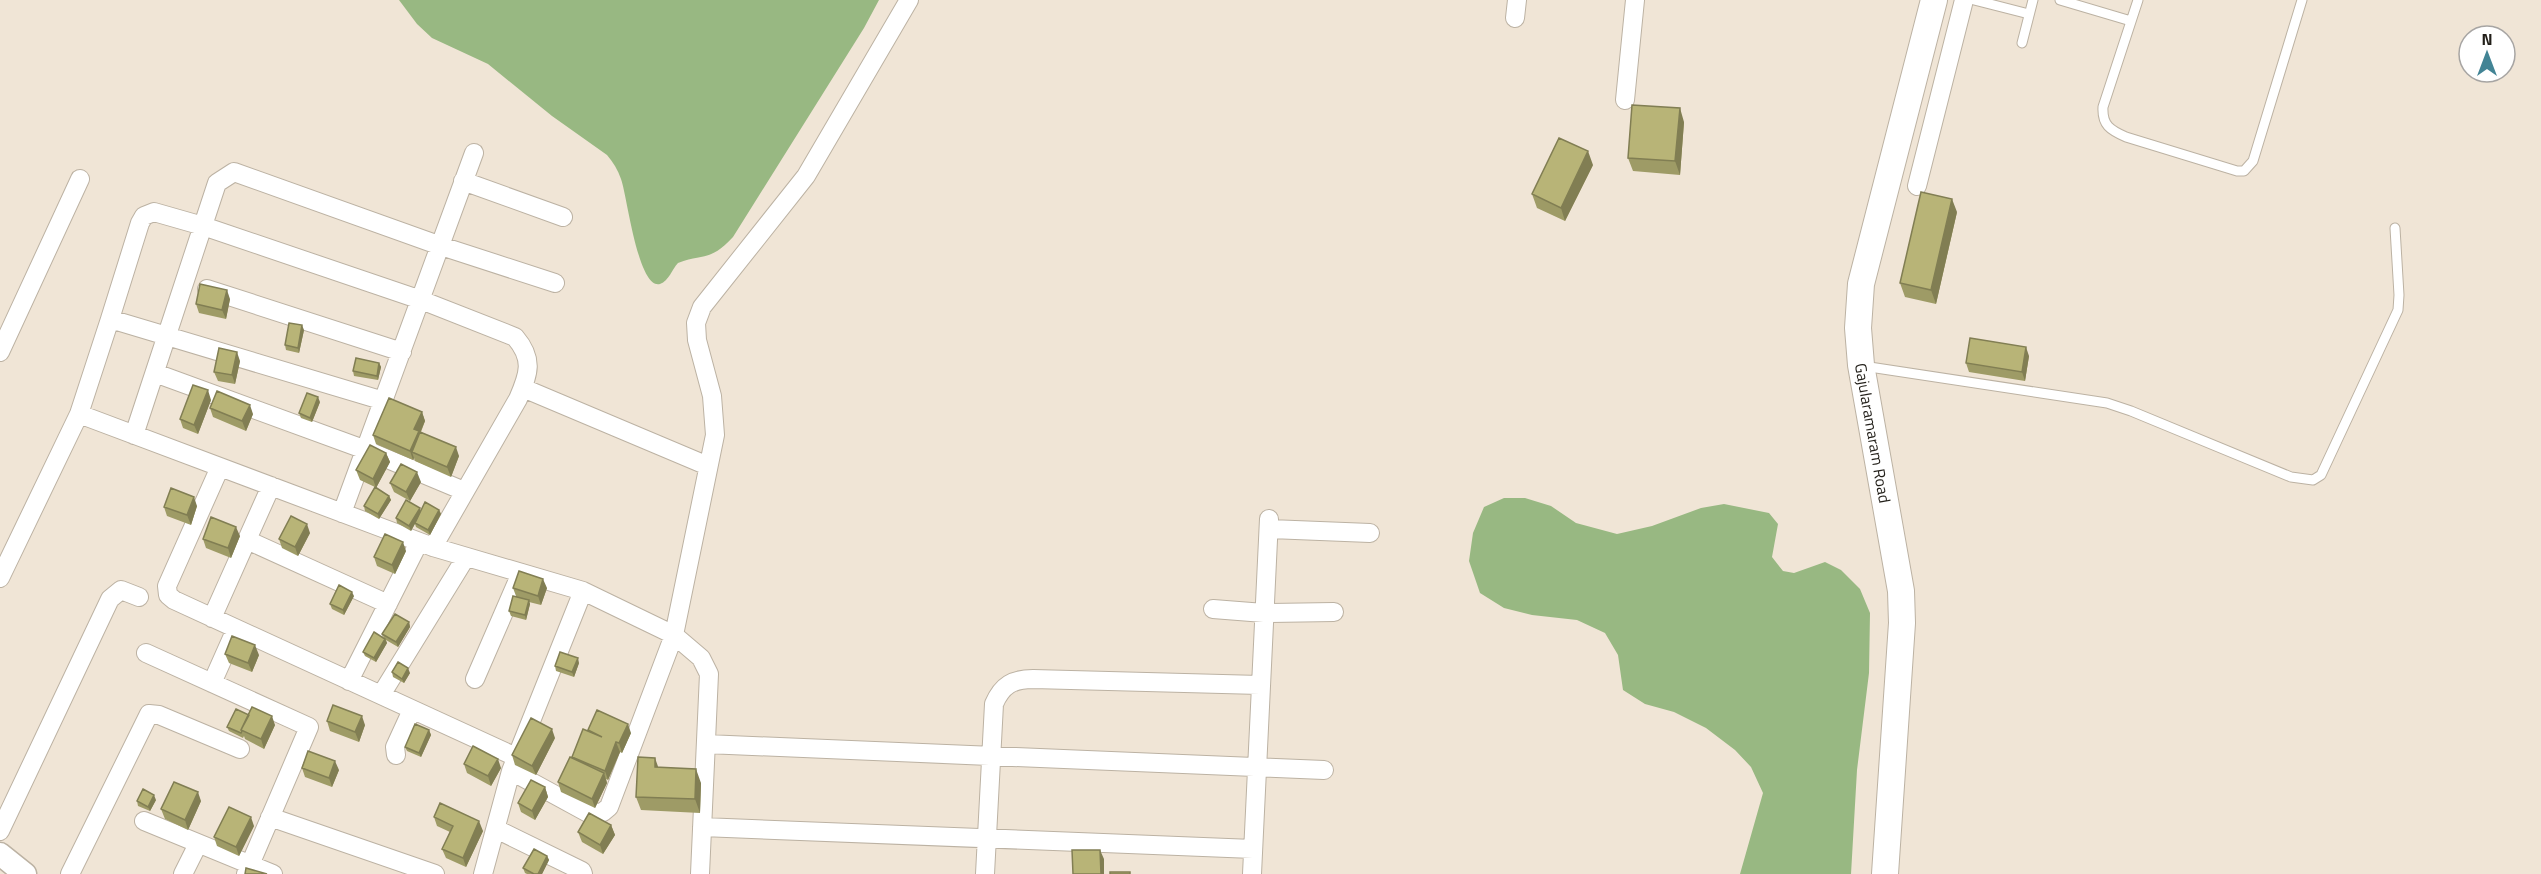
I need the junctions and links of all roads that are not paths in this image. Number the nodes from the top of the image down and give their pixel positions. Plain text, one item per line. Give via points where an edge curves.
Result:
1 (909, 0) edge
2 (1635, 0) edge
3 (1934, 0) edge
4 (1964, 0) edge
5 (1974, 0) edge
6 (2033, 0) edge
7 (2060, 0) edge
8 (2138, 0) edge
9 (2302, 0) edge
10 (2029, 14) junction
11 (2132, 21) junction
12 (2022, 43) dead end
13 (1625, 100) dead end
14 (474, 153) dead end
15 (80, 179) dead end
16 (463, 181) junction
17 (1917, 186) dead end
18 (563, 217) dead end
19 (203, 226) junction
20 (2395, 228) dead end
21 (441, 246) junction
22 (185, 282) junction
23 (555, 283) dead end
24 (421, 300) junction
25 (110, 319) junction
26 (168, 335) junction
27 (0, 352) edge
28 (402, 352) junction
29 (1861, 365) junction
30 (155, 373) junction
31 (523, 388) junction
32 (384, 401) junction
33 (79, 414) junction
34 (134, 435) junction
35 (366, 450) junction
36 (708, 466) junction
37 (220, 467) junction
38 (271, 486) junction
39 (464, 491) junction
40 (342, 513) junction
41 (1370, 533) dead end
42 (247, 540) junction
43 (426, 545) junction
44 (466, 557) junction
45 (521, 573) junction
46 (0, 578) edge
47 (583, 591) junction
48 (139, 597) dead end
49 (388, 604) junction
50 (1213, 609) dead end
51 (1334, 612) dead end
52 (1264, 613) junction
53 (212, 618) junction
54 (236, 629) junction
55 (674, 634) junction
56 (146, 653) dead end
57 (475, 679) dead end
58 (349, 681) junction
59 (212, 683) junction
60 (1260, 686) junction
61 (381, 695) junction
62 (412, 710) junction
63 (706, 744) junction
64 (240, 749) dead end
65 (396, 756) dead end
66 (991, 757) junction
67 (514, 764) junction
68 (1257, 768) junction
69 (1324, 770) dead end
70 (270, 817) junction
71 (144, 821) dead end
72 (702, 827) junction
73 (496, 829) junction
74 (0, 831) edge
75 (987, 839) junction
76 (198, 844) junction
77 (1254, 849) junction
78 (1, 857) edge
79 (248, 870) edge
80 (25, 874) edge
81 (70, 874) edge
82 (183, 874) edge
83 (273, 874) edge
84 (435, 874) edge
85 (483, 874) edge
86 (584, 874) edge
87 (700, 874) edge
88 (985, 874) edge
89 (1252, 874) edge
90 (1886, 874) edge

1 - 36 street via 806,176 702,307 696,323 697,340 714,411 715,435
2 - 13 street
3 - 29 main road, Gajularamaram Road via 1861,284
4 - 17 street
5 - 10 lane
6 - 10 lane
7 - 11 lane
8 - 11 lane
9 - 11 lane via 2253,161 2244,171 2126,137 2105,124 2103,107
10 - 12 lane
14 - 16 street
15 - 27 street
16 - 18 street
16 - 21 street
19 - 21 street via 217,183 234,172
19 - 22 street
19 - 24 street
19 - 25 street via 154,212 144,216
20 - 29 lane via 2398,310 2321,475 2313,480 2291,477 2107,403
21 - 23 street
21 - 24 street
22 - 26 street
22 - 28 street
24 - 28 street
24 - 31 street via 515,337 526,350 527,379
25 - 26 street
25 - 33 street
26 - 30 street
26 - 32 street
28 - 32 street
29 - 90 main road, Gajularamaram Road via 1901,591
30 - 34 street
30 - 35 street
31 - 36 street
31 - 39 street
32 - 35 street
33 - 34 street
33 - 46 street
34 - 37 street
35 - 39 street
35 - 40 street
36 - 55 street
37 - 38 street
37 - 53 street via 167,586 168,595 174,600
38 - 40 street
38 - 42 street
39 - 43 street
40 - 43 street
41 - 52 street via 1269,524
42 - 49 street
42 - 53 street
43 - 44 street
43 - 49 street
44 - 45 street
44 - 61 street
45 - 47 street
45 - 57 street
47 - 55 street
47 - 67 street
48 - 74 street via 121,590 110,599
49 - 58 street
50 - 52 street
51 - 52 street
52 - 60 street
53 - 54 street
54 - 58 street
54 - 59 street
55 - 63 street via 701,658 710,674
55 - 67 street via 609,807 603,812 590,814
56 - 59 street
58 - 61 street
59 - 70 street via 309,727
60 - 66 street via 1020,679 1007,684 994,704
60 - 68 street
61 - 62 street
62 - 65 street via 394,747
62 - 67 street
63 - 66 street
63 - 72 street
64 - 81 street via 150,714
66 - 68 street
66 - 75 street
67 - 73 street
68 - 69 street
68 - 77 street
70 - 79 street
70 - 84 street
71 - 76 street
72 - 75 street
72 - 87 street
73 - 85 street
73 - 86 street
75 - 77 street
75 - 88 street
76 - 79 street
76 - 82 street
77 - 89 street
78 - 80 street
79 - 83 street

